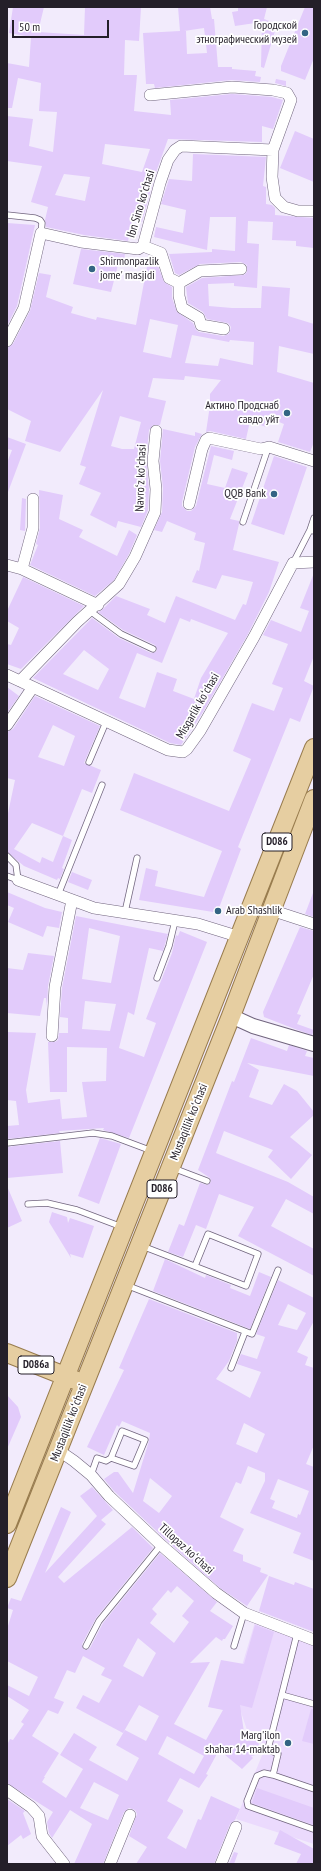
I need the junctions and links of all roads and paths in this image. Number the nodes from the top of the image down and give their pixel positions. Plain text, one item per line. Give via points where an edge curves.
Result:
1 (150, 95) dead end
2 (274, 150) junction
3 (314, 212) edge
4 (7, 215) edge
5 (42, 233) junction
6 (143, 246) junction
7 (241, 269) dead end
8 (179, 283) junction
9 (224, 329) dead end
10 (7, 341) edge
11 (156, 431) dead end
12 (268, 447) junction
13 (314, 461) edge
14 (33, 500) dead end
15 (189, 504) dead end
16 (314, 518) edge
17 (243, 522) dead end
18 (312, 531) edge
19 (314, 562) edge
20 (293, 563) junction
21 (7, 565) edge
22 (22, 569) junction
23 (94, 608) junction
24 (153, 649) dead end
25 (7, 675) edge
26 (20, 681) junction
27 (33, 687) junction
28 (106, 722) junction
29 (7, 725) edge
30 (314, 748) edge
31 (89, 762) dead end
32 (102, 785) dead end
33 (314, 799) edge
34 (7, 856) edge
35 (137, 858) dead end
36 (7, 876) edge
37 (18, 880) junction
38 (58, 896) junction
39 (72, 900) junction
40 (271, 910) junction
41 (125, 912) junction
42 (175, 921) junction
43 (314, 924) edge
44 (240, 937) junction
45 (157, 978) dead end
46 (232, 1016) junction
47 (52, 1036) dead end
48 (314, 1043) edge
49 (7, 1144) edge
50 (154, 1152) junction
51 (171, 1167) junction
52 (207, 1181) dead end
53 (28, 1204) dead end
54 (124, 1228) junction
55 (140, 1245) junction
56 (195, 1266) junction
57 (278, 1270) dead end
58 (124, 1284) junction
59 (245, 1332) junction
60 (7, 1353) edge
61 (231, 1368) dead end
62 (65, 1376) junction
63 (84, 1384) junction
64 (58, 1450) junction
65 (111, 1458) junction
66 (91, 1475) junction
67 (7, 1524) edge
68 (161, 1545) junction
69 (9, 1569) edge
70 (244, 1613) junction
71 (297, 1634) junction
72 (314, 1640) edge
73 (86, 1646) dead end
74 (234, 1646) dead end
75 (282, 1695) junction
76 (314, 1704) edge
77 (273, 1775) junction
78 (314, 1789) edge
79 (7, 1790) edge
80 (130, 1815) dead end
81 (236, 1826) dead end
82 (312, 1829) dead end
83 (64, 1864) edge
84 (110, 1864) edge
85 (221, 1864) edge

1 - 2 street via 232,87 273,90 287,94 291,100
2 - 3 street via 272,177 275,198 284,207
2 - 6 street, Ibn Sino koʻchasi via 181,146 175,150 168,160 160,183
4 - 5 lane via 40,220
5 - 6 street, Ibn Sino koʻchasi via 125,249 138,249
5 - 10 street via 24,308
6 - 8 street via 161,253 169,278
7 - 8 street via 200,271
8 - 9 street via 182,308 198,318 201,325
11 - 23 street, Navroʻz koʻchasi via 153,461 155,512 136,557 119,584
12 - 13 street
12 - 15 street via 260,449 209,438 206,440
12 - 17 lane
14 - 22 street via 34,528
16 - 18 lane
18 - 20 lane
19 - 20 street
20 - 28 street, Misgarlik koʻchasi via 254,637 187,749 178,752 168,750
21 - 22 street
22 - 23 street
23 - 24 lane via 122,634
23 - 26 street, Navroʻz koʻchasi
25 - 26 street, Misgarlik koʻchasi
26 - 27 street, Misgarlik koʻchasi
27 - 28 street, Misgarlik koʻchasi
27 - 29 street
28 - 31 lane
30 - 44 main road, Mustaqillik koʻchasi / D086
32 - 38 lane
33 - 40 main road, Mustaqillik koʻchasi / D086
34 - 37 lane via 16,865
35 - 41 lane
36 - 37 lane
37 - 38 street
38 - 39 street
39 - 41 street via 94,908
39 - 47 street via 55,987
40 - 43 street
40 - 46 main road, Mustaqillik koʻchasi / D086
41 - 42 street
42 - 44 street via 198,924
42 - 45 lane
44 - 50 main road, Mustaqillik koʻchasi / D086
46 - 48 street via 253,1026
46 - 51 main road, Mustaqillik koʻchasi / D086
49 - 50 lane via 93,1133 112,1136
50 - 54 main road, Mustaqillik koʻchasi / D086
51 - 52 lane
51 - 55 main road, Mustaqillik koʻchasi / D086
53 - 54 lane via 47,1203 77,1210
54 - 62 main road, Mustaqillik koʻchasi / D086
55 - 56 lane
55 - 58 main road, Mustaqillik koʻchasi / D086
56 - 56 lane via 246,1286 258,1254 208,1234
57 - 59 lane via 253,1332
58 - 59 lane
58 - 63 main road, Mustaqillik koʻchasi / D086
59 - 61 lane
60 - 62 main road, D086a
62 - 63 main road, D086a
62 - 67 main road, Mustaqillik koʻchasi / D086
63 - 64 main road, Mustaqillik koʻchasi / D086
64 - 66 street, Tillopaz koʻchasi
64 - 69 main road, Mustaqillik koʻchasi / D086
65 - 65 lane via 122,1431 144,1440 134,1466
65 - 66 lane via 106,1461 97,1458
66 - 68 street, Tillopaz koʻchasi via 109,1496
68 - 70 street, Tillopaz koʻchasi via 216,1593
68 - 73 lane via 99,1621
70 - 71 street, Tillopaz koʻchasi
70 - 74 lane
71 - 72 street, Tillopaz koʻchasi
71 - 75 lane
75 - 76 lane
75 - 77 lane via 268,1748 269,1751 278,1754
77 - 78 lane
77 - 82 lane via 264,1773 257,1776 247,1801 248,1806
79 - 83 street via 39,1816 42,1836
80 - 84 street
81 - 85 street

